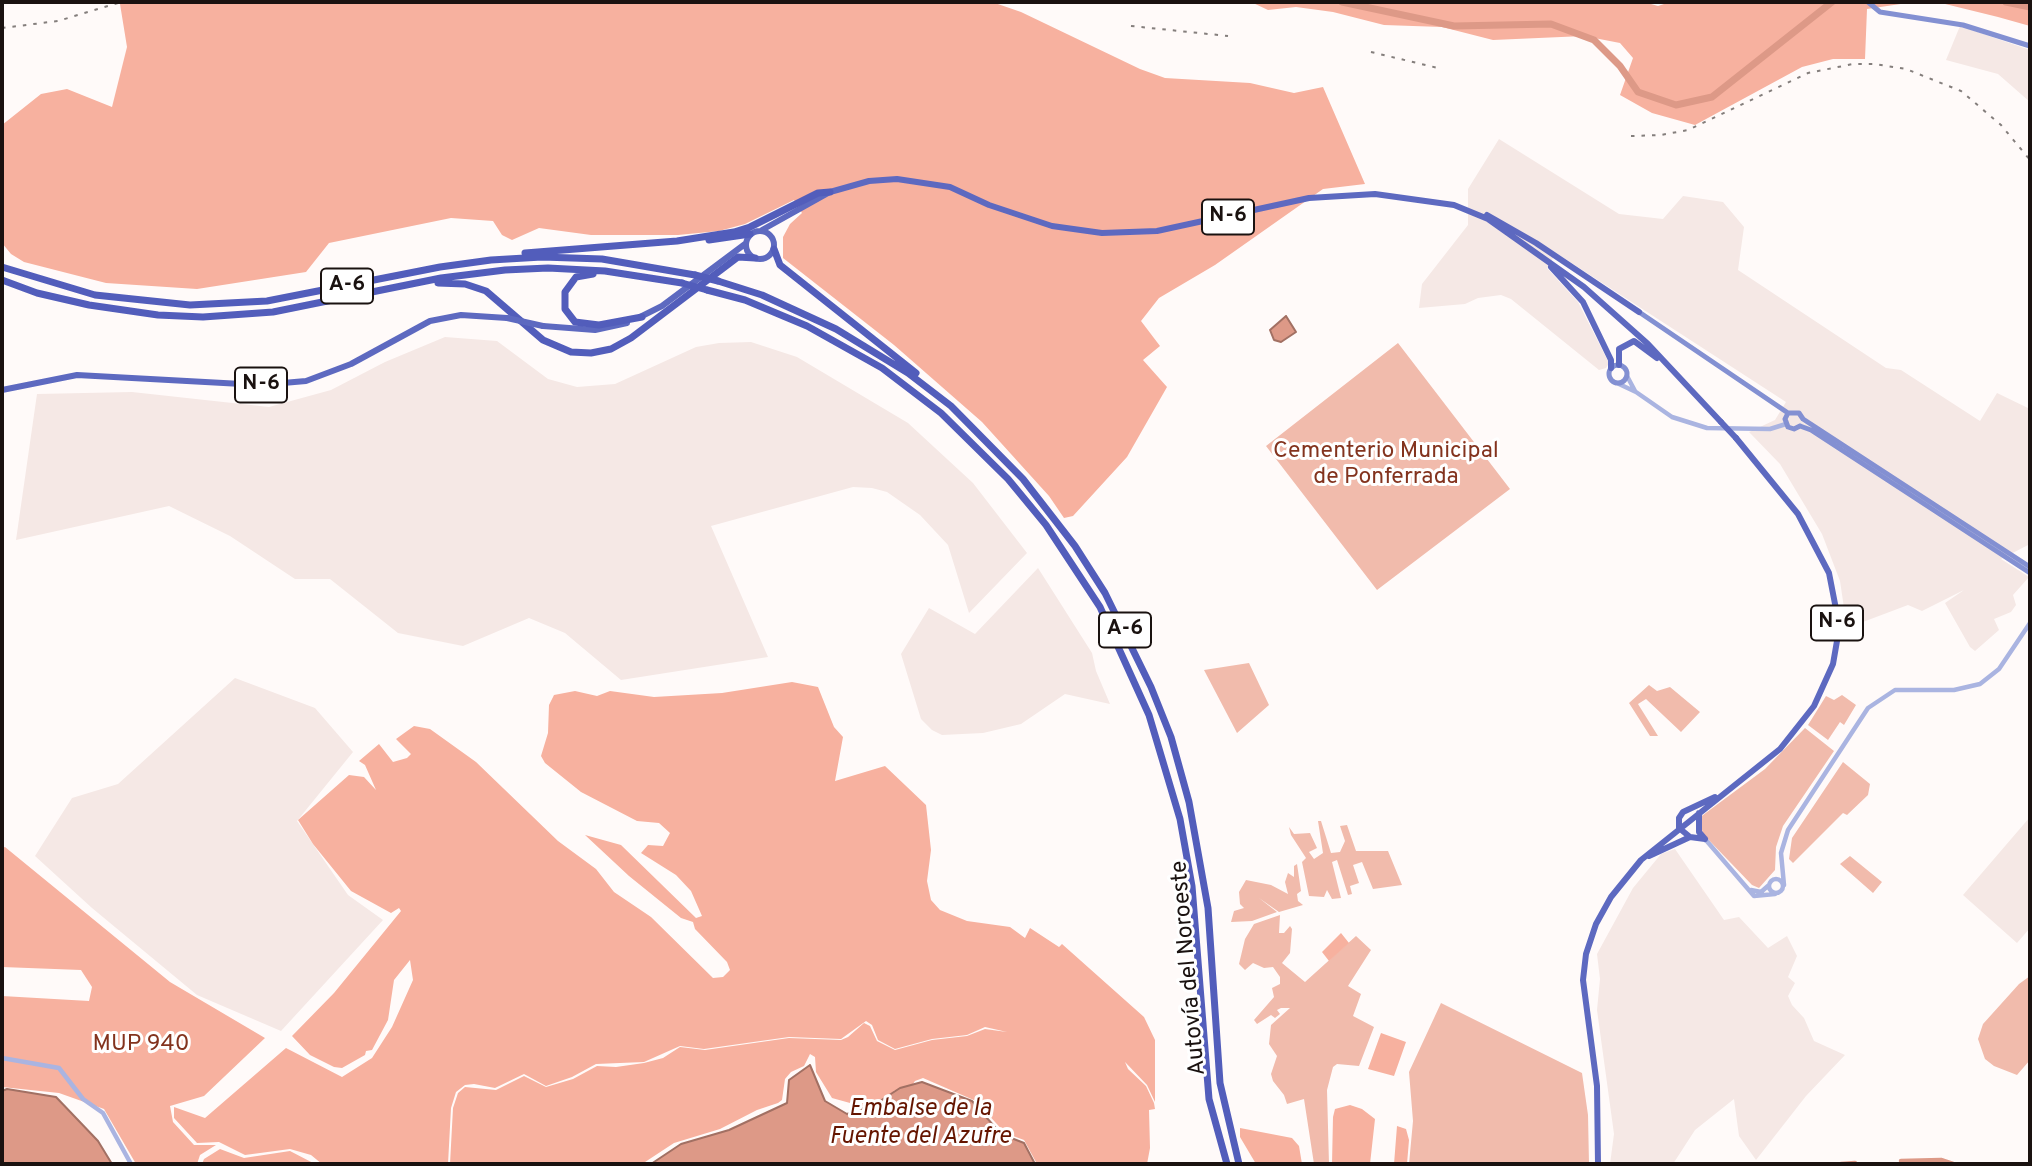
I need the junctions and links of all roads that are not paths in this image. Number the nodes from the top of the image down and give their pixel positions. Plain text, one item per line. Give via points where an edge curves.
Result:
1 (1869, 3) edge
2 (2030, 46) edge
3 (830, 192) junction
4 (1465, 208) junction
5 (785, 219) junction
6 (762, 230) junction
7 (1509, 233) junction
8 (750, 234) junction
9 (677, 241) junction
10 (745, 244) junction
11 (774, 246) junction
12 (752, 256) junction
13 (722, 262) junction
14 (2, 268) edge
15 (2, 280) edge
16 (348, 285) junction
17 (681, 285) junction
18 (320, 304) junction
19 (1639, 312) joint
20 (642, 317) junction
21 (1619, 365) junction
22 (1611, 368) junction
23 (1628, 376) junction
24 (1619, 384) junction
25 (2, 390) edge
26 (1636, 391) junction
27 (1695, 392) junction
28 (1788, 413) junction
29 (1802, 423) junction
30 (1786, 424) junction
31 (1023, 479) junction
32 (2030, 567) edge
33 (2030, 573) edge
34 (2030, 623) edge
35 (1723, 794) junction
36 (1699, 813) junction
37 (1686, 822) junction
38 (1679, 828) junction
39 (1699, 832) junction
40 (1690, 836) junction
41 (1705, 839) junction
42 (1641, 860) junction
43 (1781, 869) junction
44 (1775, 879) junction
45 (1769, 885) junction
46 (1784, 885) junction
47 (1748, 888) junction
48 (1774, 894) junction
49 (2, 1058) edge
50 (131, 1164) edge
51 (1227, 1164) edge
52 (1239, 1164) edge
53 (1598, 1164) edge

1 - 2 main road via 1890,14 1963,25
3 - 4 highway, N-6 via 869,181 926,181 1052,226 1102,233 1157,231 1309,198 1375,194
3 - 5 highway, N-6
3 - 9 highway via 807,198 750,227
4 - 7 highway, N-6
4 - 19 highway via 1497,219
5 - 6 highway, N-6
5 - 11 highway
6 - 8 highway, N-6
6 - 11 highway via 771,236
7 - 22 highway via 1565,280 1583,302
7 - 27 highway, N-6 via 1621,318
8 - 9 highway
8 - 10 highway, N-6
9 - 16 highway via 458,260
10 - 12 highway
10 - 13 highway, N-6
11 - 12 highway, N-6 via 766,258
11 - 31 highway via 780,265 934,388 988,436
12 - 13 highway, N-6 via 736,254
12 - 18 highway via 738,257 631,338 591,353 555,347 498,299 465,284 432,284
13 - 20 highway, N-6
14 - 16 highway, Autovía del Noroeste / A-6 via 95,295 162,304 267,301
15 - 18 highway, Autovía del Noroeste / A-6 via 89,305 158,315 226,316
16 - 31 highway, Autovía del Noroeste / A-6, bridge via 440,267 542,257 629,262 718,281 797,309 897,366 974,427
17 - 18 highway, Autovía del Noroeste / A-6 via 605,271 505,270 441,278
17 - 20 highway via 590,274 573,279 565,292 565,309 580,325
17 - 51 highway, Autovía del Noroeste / A-6, bridge via 774,312 882,368 915,392 1008,479 1072,562 1100,607 1149,715 1180,819 1192,886 1209,1099
19 - 28 main road
20 - 25 highway, N-6, bridge via 595,330 507,318 461,316 430,321 351,364 306,381 260,385 77,375
21 - 22 main road
21 - 23 main road
21 - 27 highway, N-6 via 1619,349 1634,341
22 - 24 main road via 1609,377
23 - 24 main road
23 - 26 street
24 - 26 street
26 - 30 street via 1672,417 1707,428 1770,429
27 - 35 highway, N-6, bridge via 1798,514 1829,573 1836,609 1837,641 1824,687 1804,722 1780,749
28 - 29 main road via 1796,411
28 - 30 main road
29 - 30 main road via 1794,429
29 - 32 main road
29 - 33 main road
31 - 52 highway, Autovía del Noroeste / A-6 via 1105,593 1135,648 1171,737 1200,853 1220,1083
34 - 43 street via 1999,669 1980,684 1954,690 1907,688 1876,699 1792,821 1782,846
35 - 36 highway, N-6
35 - 38 highway via 1683,812
36 - 37 highway, N-6
36 - 39 highway
37 - 38 highway, N-6
37 - 39 highway
38 - 40 highway
38 - 42 highway, N-6
39 - 41 highway
40 - 41 highway
40 - 42 highway
41 - 47 street
42 - 53 highway, N-6 via 1611,897 1586,954 1584,1006 1597,1086
43 - 44 street
43 - 46 street
44 - 45 street
44 - 46 street
45 - 47 street via 1758,893
45 - 48 street
46 - 48 street
47 - 48 street via 1758,897
49 - 50 street via 59,1068 83,1099 103,1113

